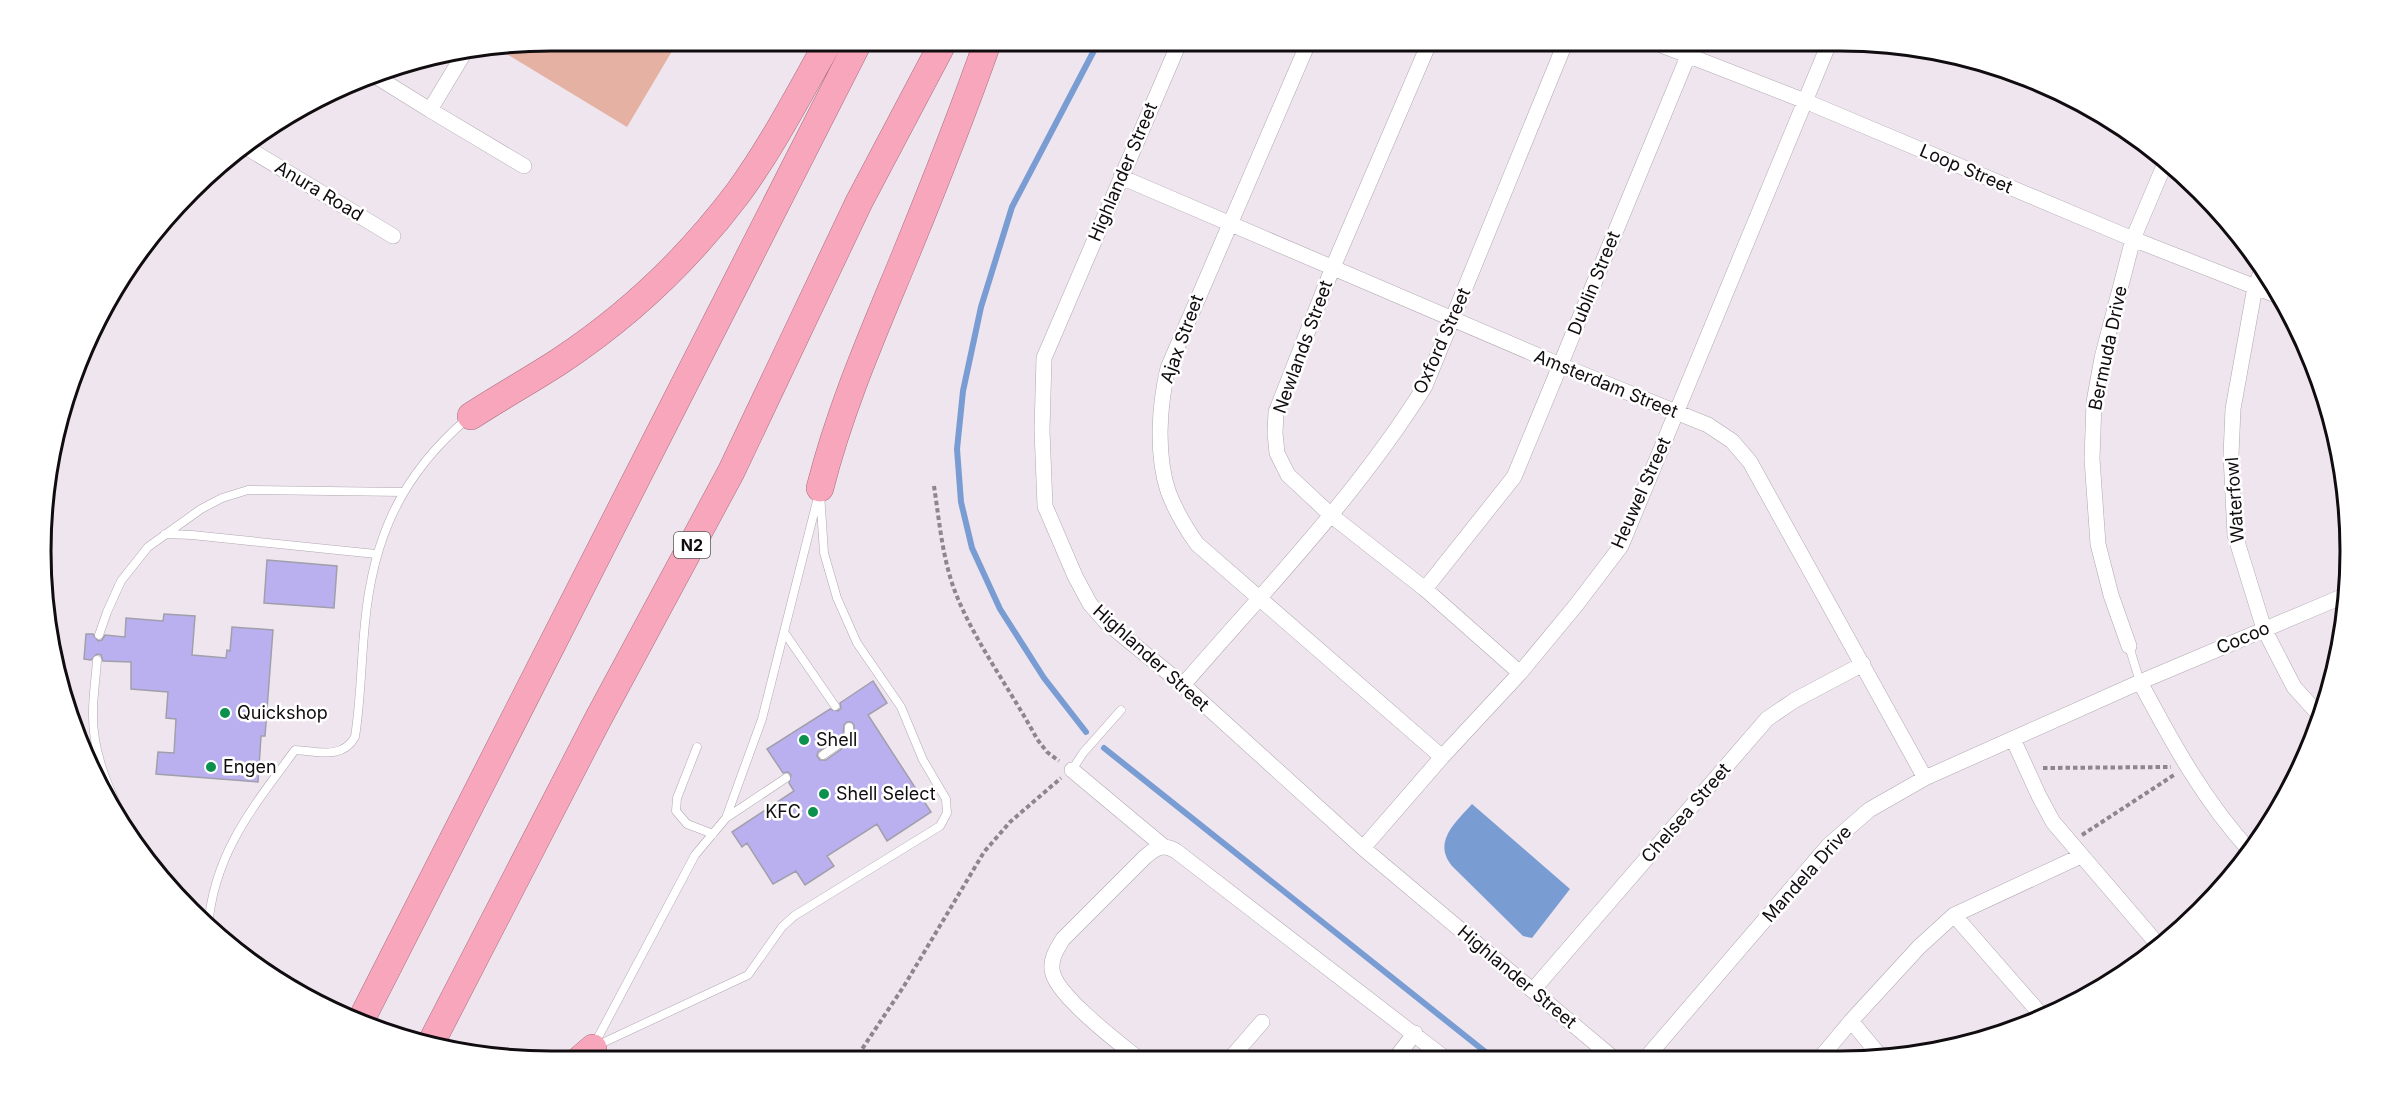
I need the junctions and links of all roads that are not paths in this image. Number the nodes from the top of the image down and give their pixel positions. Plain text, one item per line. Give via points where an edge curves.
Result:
1 (823, 51) edge
2 (853, 51) edge
3 (938, 51) edge
4 (984, 51) edge
5 (1174, 51) edge
6 (1304, 51) edge
7 (1425, 51) edge
8 (1562, 51) edge
9 (1676, 51) edge
10 (1825, 51) edge
11 (1688, 56) junction
12 (460, 60) edge
13 (383, 81) edge
14 (1805, 101) junction
15 (430, 110) junction
16 (252, 151) edge
17 (524, 166) dead end
18 (2163, 169) edge
19 (1121, 177) junction
20 (1229, 223) junction
21 (393, 236) dead end
22 (2133, 239) junction
23 (1333, 267) junction
24 (2259, 278) edge
25 (2255, 287) junction
26 (2267, 292) edge
27 (1454, 319) junction
28 (1560, 365) junction
29 (1676, 412) junction
30 (471, 416) joint
31 (820, 488) junction
32 (403, 492) junction
33 (1332, 516) junction
34 (164, 534) junction
35 (376, 554) junction
36 (1425, 589) junction
37 (2338, 598) edge
38 (1258, 599) junction
39 (2264, 629) junction
40 (784, 632) junction
41 (99, 635) dead end
42 (2129, 646) joint
43 (97, 660) dead end
44 (1863, 664) junction
45 (1520, 673) junction
46 (2140, 682) junction
47 (1183, 685) junction
48 (835, 706) dead end
49 (1121, 710) dead end
50 (2314, 710) edge
51 (849, 727) dead end
52 (2013, 739) junction
53 (697, 747) dead end
54 (823, 755) dead end
55 (1442, 757) junction
56 (1072, 770) joint
57 (105, 777) edge
58 (786, 778) dead end
59 (1926, 778) junction
60 (726, 818) junction
61 (713, 834) junction
62 (2245, 845) edge
63 (1163, 846) junction
64 (1363, 848) junction
65 (2081, 856) junction
66 (1954, 915) junction
67 (209, 916) edge
68 (2154, 940) edge
69 (1533, 990) junction
70 (2037, 1010) edge
71 (363, 1014) edge
72 (1851, 1021) junction
73 (1262, 1022) dead end
74 (1415, 1033) junction
75 (434, 1037) edge
76 (1875, 1050) edge
77 (587, 1051) edge
78 (593, 1051) edge
79 (1130, 1051) edge
80 (1237, 1051) edge
81 (1401, 1051) edge
82 (1436, 1051) edge
83 (1605, 1051) edge
84 (1652, 1051) edge
85 (1826, 1051) edge

1 - 30 highway via 738,193 676,266 615,321 570,354
2 - 71 highway
3 - 75 highway, N2 via 859,202 731,472
4 - 31 highway via 951,146 832,439
5 - 19 street, Highlander Street
6 - 20 street, Ajax Street
7 - 23 street, Newlands Street
8 - 27 street, Oxford Street
9 - 11 street, Loop Street
10 - 14 street, Heuwel Street
11 - 14 street, Loop Street
11 - 28 street, Dublin Street
12 - 15 street
13 - 15 street
14 - 22 street, Loop Street
14 - 29 street, Heuwel Street
15 - 17 street
16 - 21 street, Anura Road
18 - 22 street, Bermuda Drive
19 - 20 street, Amsterdam Street
19 - 47 street, Highlander Street via 1044,358 1042,465 1046,506 1090,604 1106,622
20 - 23 street, Amsterdam Street
20 - 38 street, Ajax Street via 1168,368 1161,444 1168,490 1181,520 1197,544
22 - 25 street, Loop Street
22 - 42 street, Bermuda Drive via 2100,369 2094,402 2092,459 2098,544
23 - 27 street, Amsterdam Street
23 - 33 street, Newlands Street via 1276,412 1275,433 1277,453 1288,475
24 - 25 street, Waterfowl
25 - 26 street, Loop Street
25 - 39 street, Waterfowl via 2233,409 2231,455 2235,535
27 - 28 street, Amsterdam Street
27 - 33 street, Oxford Street via 1425,386 1406,417
28 - 29 street, Amsterdam Street
28 - 36 street, Dublin Street via 1514,477
29 - 44 street, Amsterdam Street via 1708,424 1732,441 1750,462
29 - 45 street, Heuwel Street via 1621,546
30 - 32 lane via 432,452
31 - 40 lane
31 - 78 lane via 824,553 837,598 857,643 901,707 923,760 946,799 947,813 940,826 794,916 748,975
32 - 34 lane via 248,490 201,509
32 - 35 lane
33 - 36 street, Newlands Street
33 - 38 street, Oxford Street
34 - 35 lane
34 - 41 lane via 148,547 121,581
35 - 67 lane via 365,623 355,737 346,748 334,753 295,750 233,837 213,890
36 - 45 street, Newlands Street
37 - 39 street, Cocoo
38 - 47 street, Oxford Street
38 - 55 street, Ajax Street
39 - 46 street, Cocoo
39 - 50 street, Waterfowl via 2294,687
40 - 48 lane
40 - 60 lane via 762,719
42 - 46 lane
43 - 57 lane via 93,713 97,750
44 - 59 street, Amsterdam Street
44 - 69 street, Chelsea Street via 1767,719
45 - 55 street, Heuwel Street
46 - 52 street, Mandela Drive
46 - 62 street via 2217,813
47 - 64 street, Highlander Street
49 - 56 lane
51 - 54 lane via 849,737
52 - 59 street, Mandela Drive
52 - 65 street via 2053,822
53 - 61 lane via 677,798 676,811 687,824
55 - 64 street, Heuwel Street
56 - 63 street
58 - 60 lane
59 - 84 street, Mandela Drive via 1869,810 1829,844
60 - 61 lane
61 - 77 lane via 695,855
63 - 74 street via 1176,851
63 - 79 street via 1154,849 1063,939 1054,952 1052,964 1054,978 1074,1003
64 - 69 street, Highlander Street
65 - 66 street
65 - 68 street
66 - 70 street
66 - 72 street
69 - 83 street, Highlander Street
72 - 76 street
72 - 85 street
73 - 80 street
74 - 81 street
74 - 82 street

